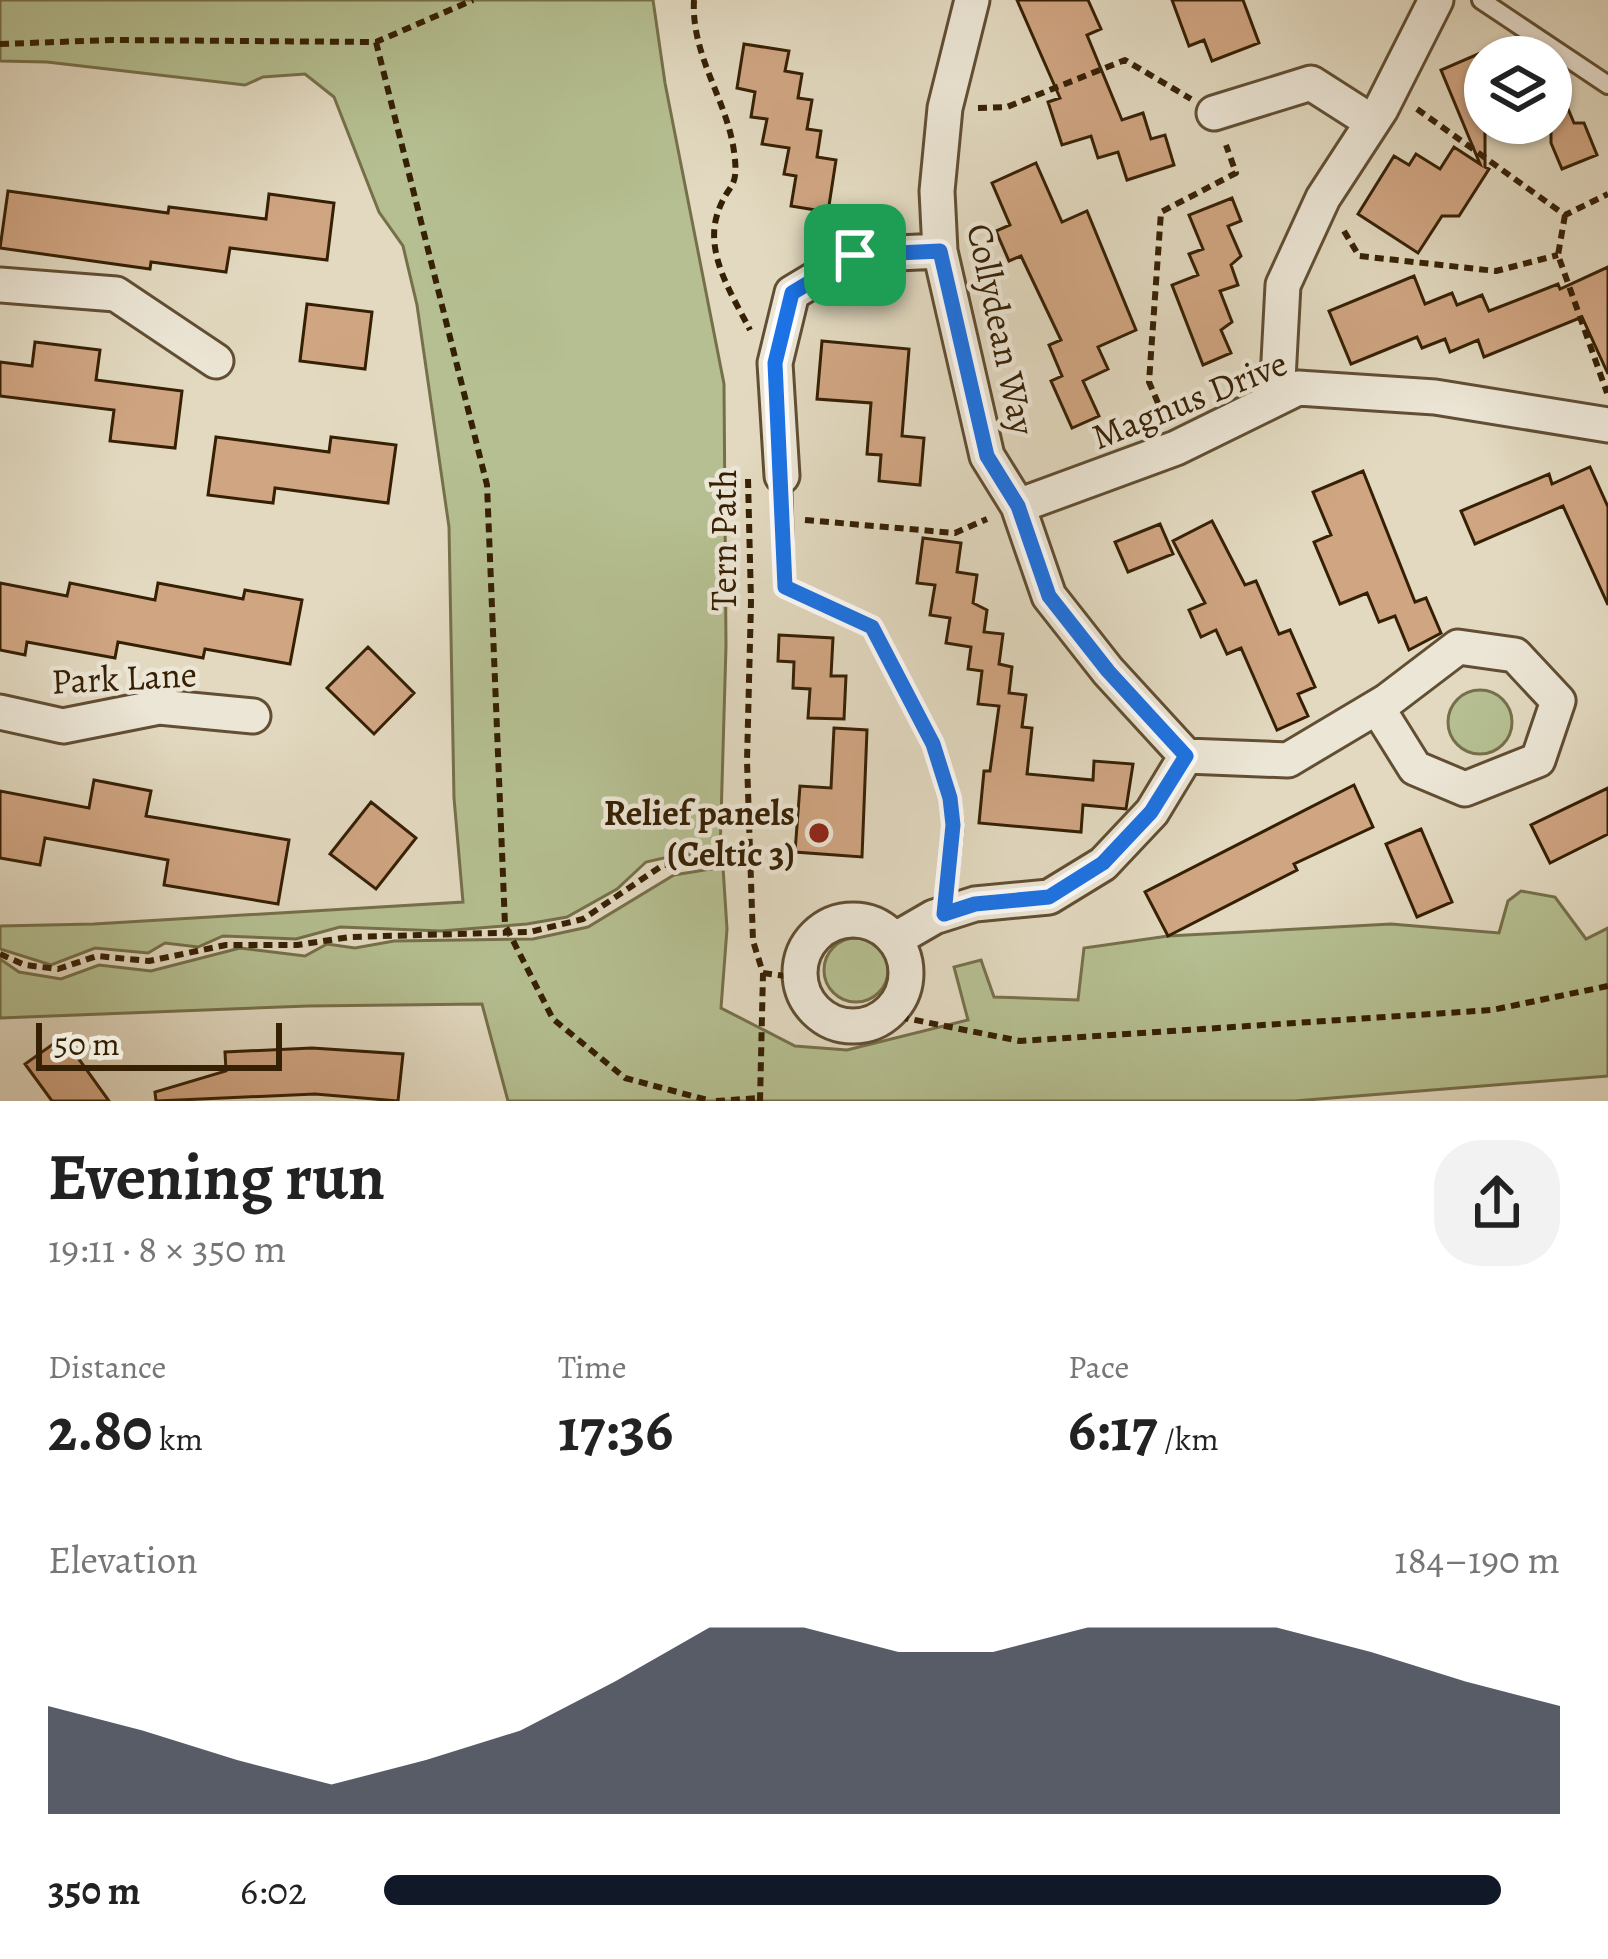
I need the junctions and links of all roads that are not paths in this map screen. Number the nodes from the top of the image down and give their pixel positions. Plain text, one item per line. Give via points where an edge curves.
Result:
1 (972, 0) edge
2 (1436, 0) edge
3 (1481, 0) edge
4 (1608, 85) edge
5 (1214, 113) road end
6 (1372, 122) junction
7 (940, 251) junction
8 (0, 285) edge
9 (216, 362) dead end
10 (1277, 398) junction
11 (1608, 425) edge
12 (782, 476) joint
13 (1018, 506) junction
14 (1377, 707) junction
15 (0, 712) edge
16 (253, 716) dead end
17 (1186, 756) junction
18 (944, 914) junction
19 (896, 939) junction

1 - 7 street, Collydean Way via 945,109
2 - 6 street
3 - 4 lane
5 - 6 street via 1311,83
6 - 10 street via 1322,198 1283,285
7 - 12 street via 855,255 792,293 775,363
7 - 13 street, Collydean Way via 987,456
8 - 9 street via 116,295
10 - 11 street, Magnus Drive via 1298,388 1436,397
10 - 13 street, Magnus Drive via 1176,448
12 - 18 lane via 785,587 872,627 933,744 953,825
13 - 17 street, Collydean Way via 1049,596
14 - 14 street via 1458,647 1515,656 1558,701 1538,760 1465,789 1415,768
14 - 17 street via 1288,760
15 - 16 street, Park Lane via 62,726 159,707
17 - 18 street via 1151,812 1103,863 1049,897
18 - 19 street
19 - 19 street via 907,965 898,1004 874,1023 842,1027 812,1008 801,977 813,937 852,919

